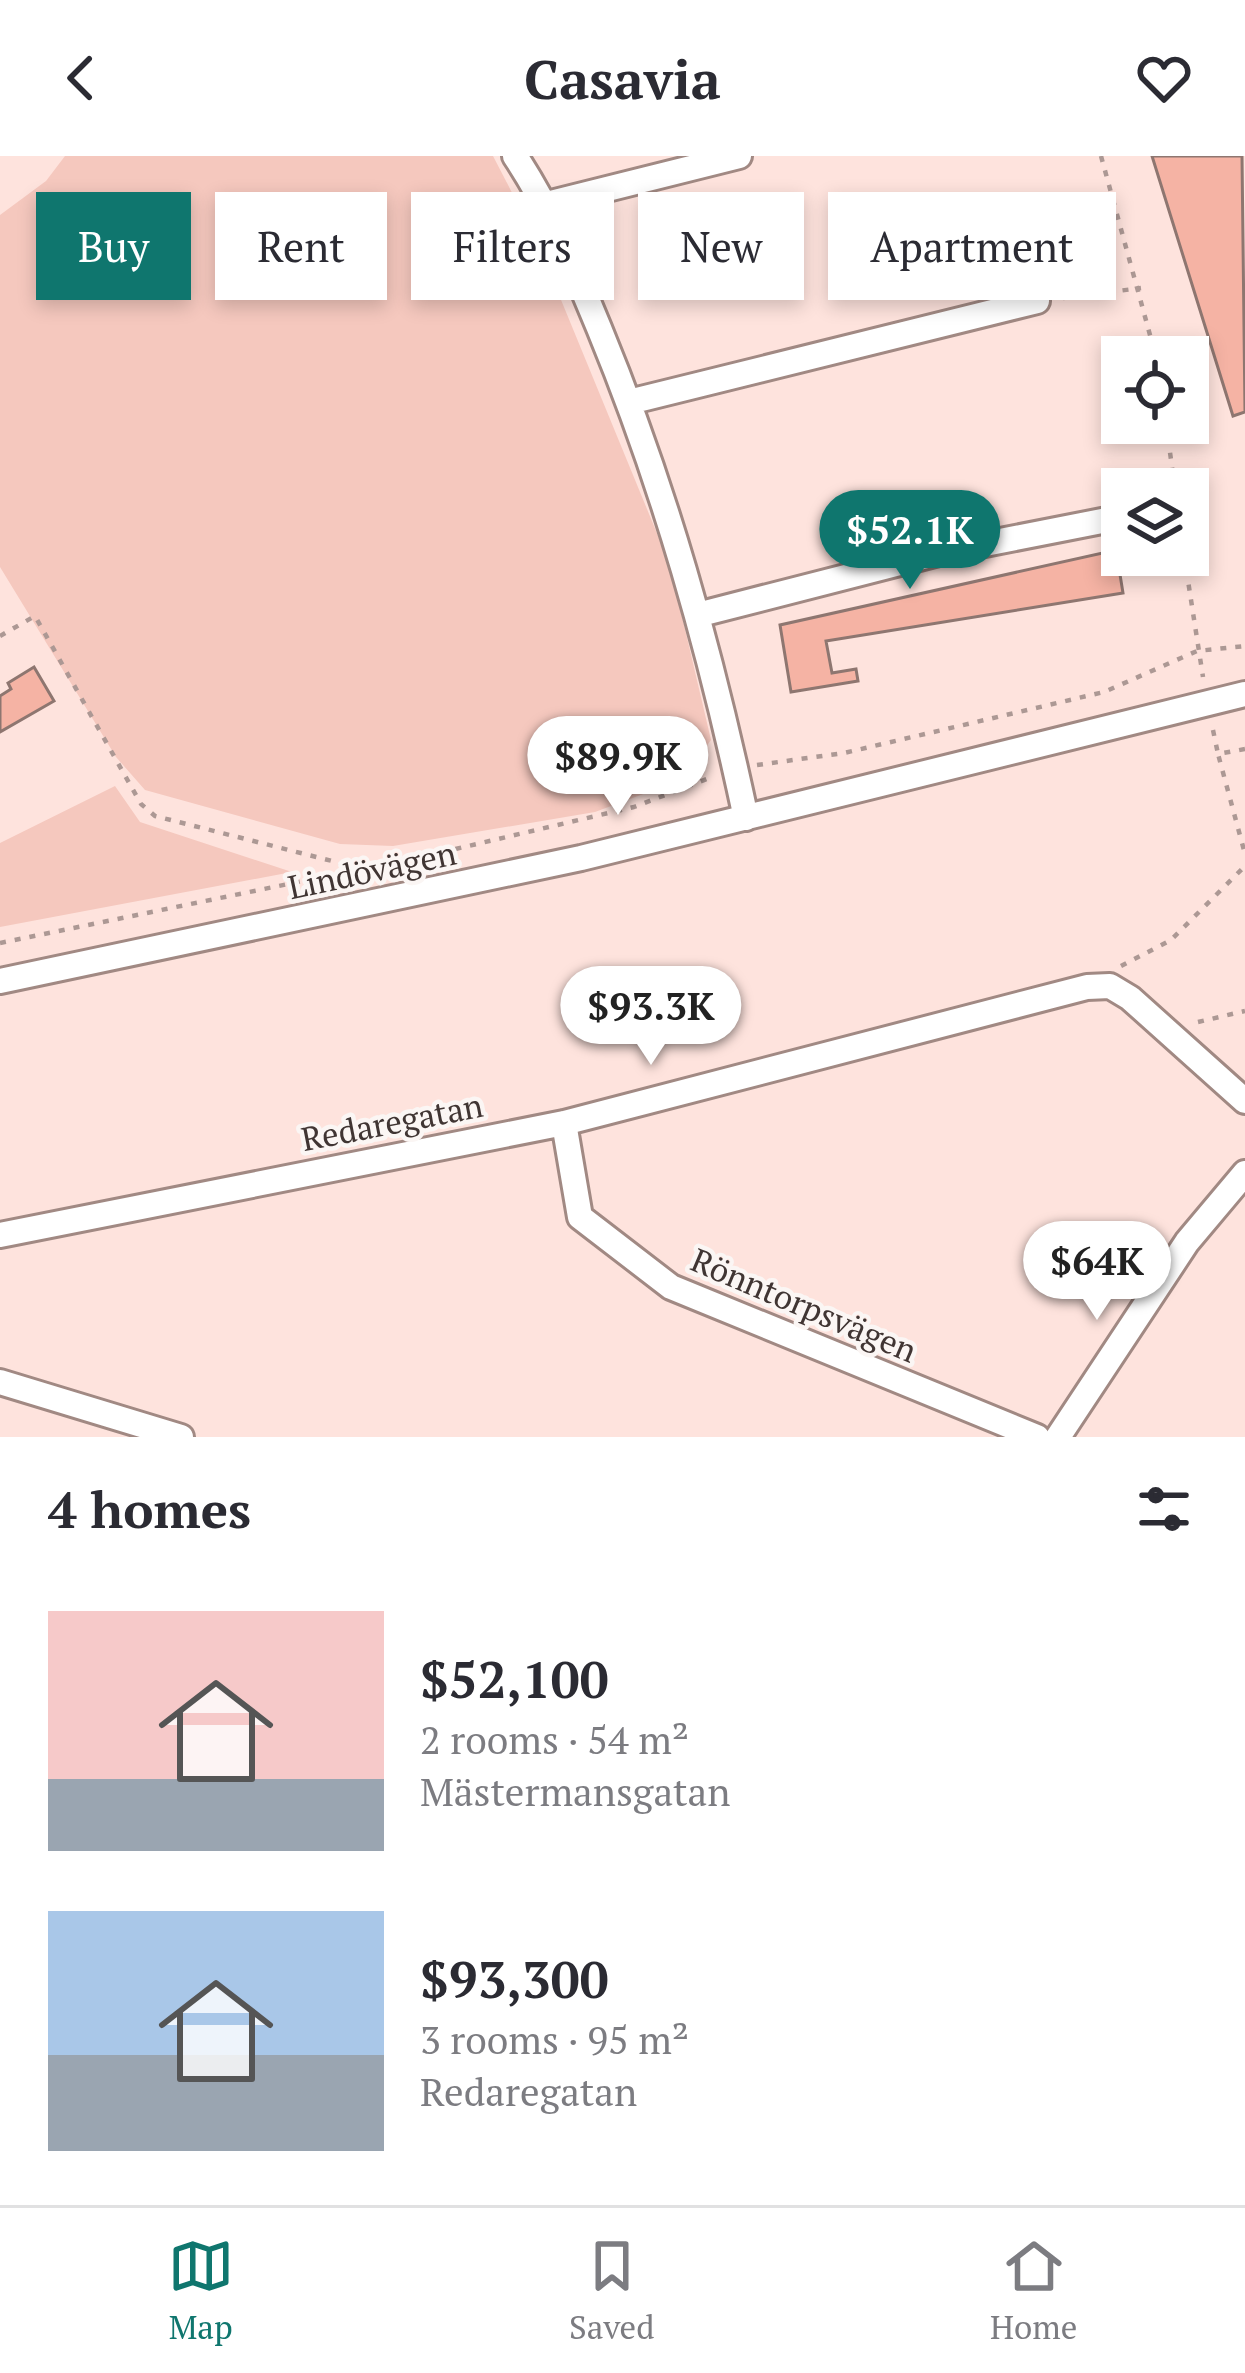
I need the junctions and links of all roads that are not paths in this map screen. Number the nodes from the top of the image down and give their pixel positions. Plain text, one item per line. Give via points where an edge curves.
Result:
1 (515, 156) edge
2 (739, 156) edge
3 (539, 192) edge
4 (595, 192) edge
5 (587, 300) edge
6 (1037, 301) road end
7 (629, 402) junction
8 (1101, 521) edge
9 (701, 614) junction
10 (1245, 694) edge
11 (746, 818) junction
12 (0, 981) edge
13 (1245, 1101) edge
14 (564, 1124) junction
15 (1245, 1173) edge
16 (0, 1235) edge
17 (0, 1382) edge
18 (181, 1437) edge
19 (1037, 1437) edge
20 (1058, 1437) edge

1 - 3 street
2 - 4 street
5 - 7 street
6 - 7 street
7 - 9 street
8 - 9 street
9 - 11 street
10 - 11 street, Lindövägen
11 - 12 street, Lindövägen
13 - 14 street, Redaregatan via 1110,986 950,1018
14 - 16 street, Redaregatan
14 - 19 street, Rönntorpsvägen via 580,1217 671,1287
15 - 20 street via 1187,1242
17 - 18 street

